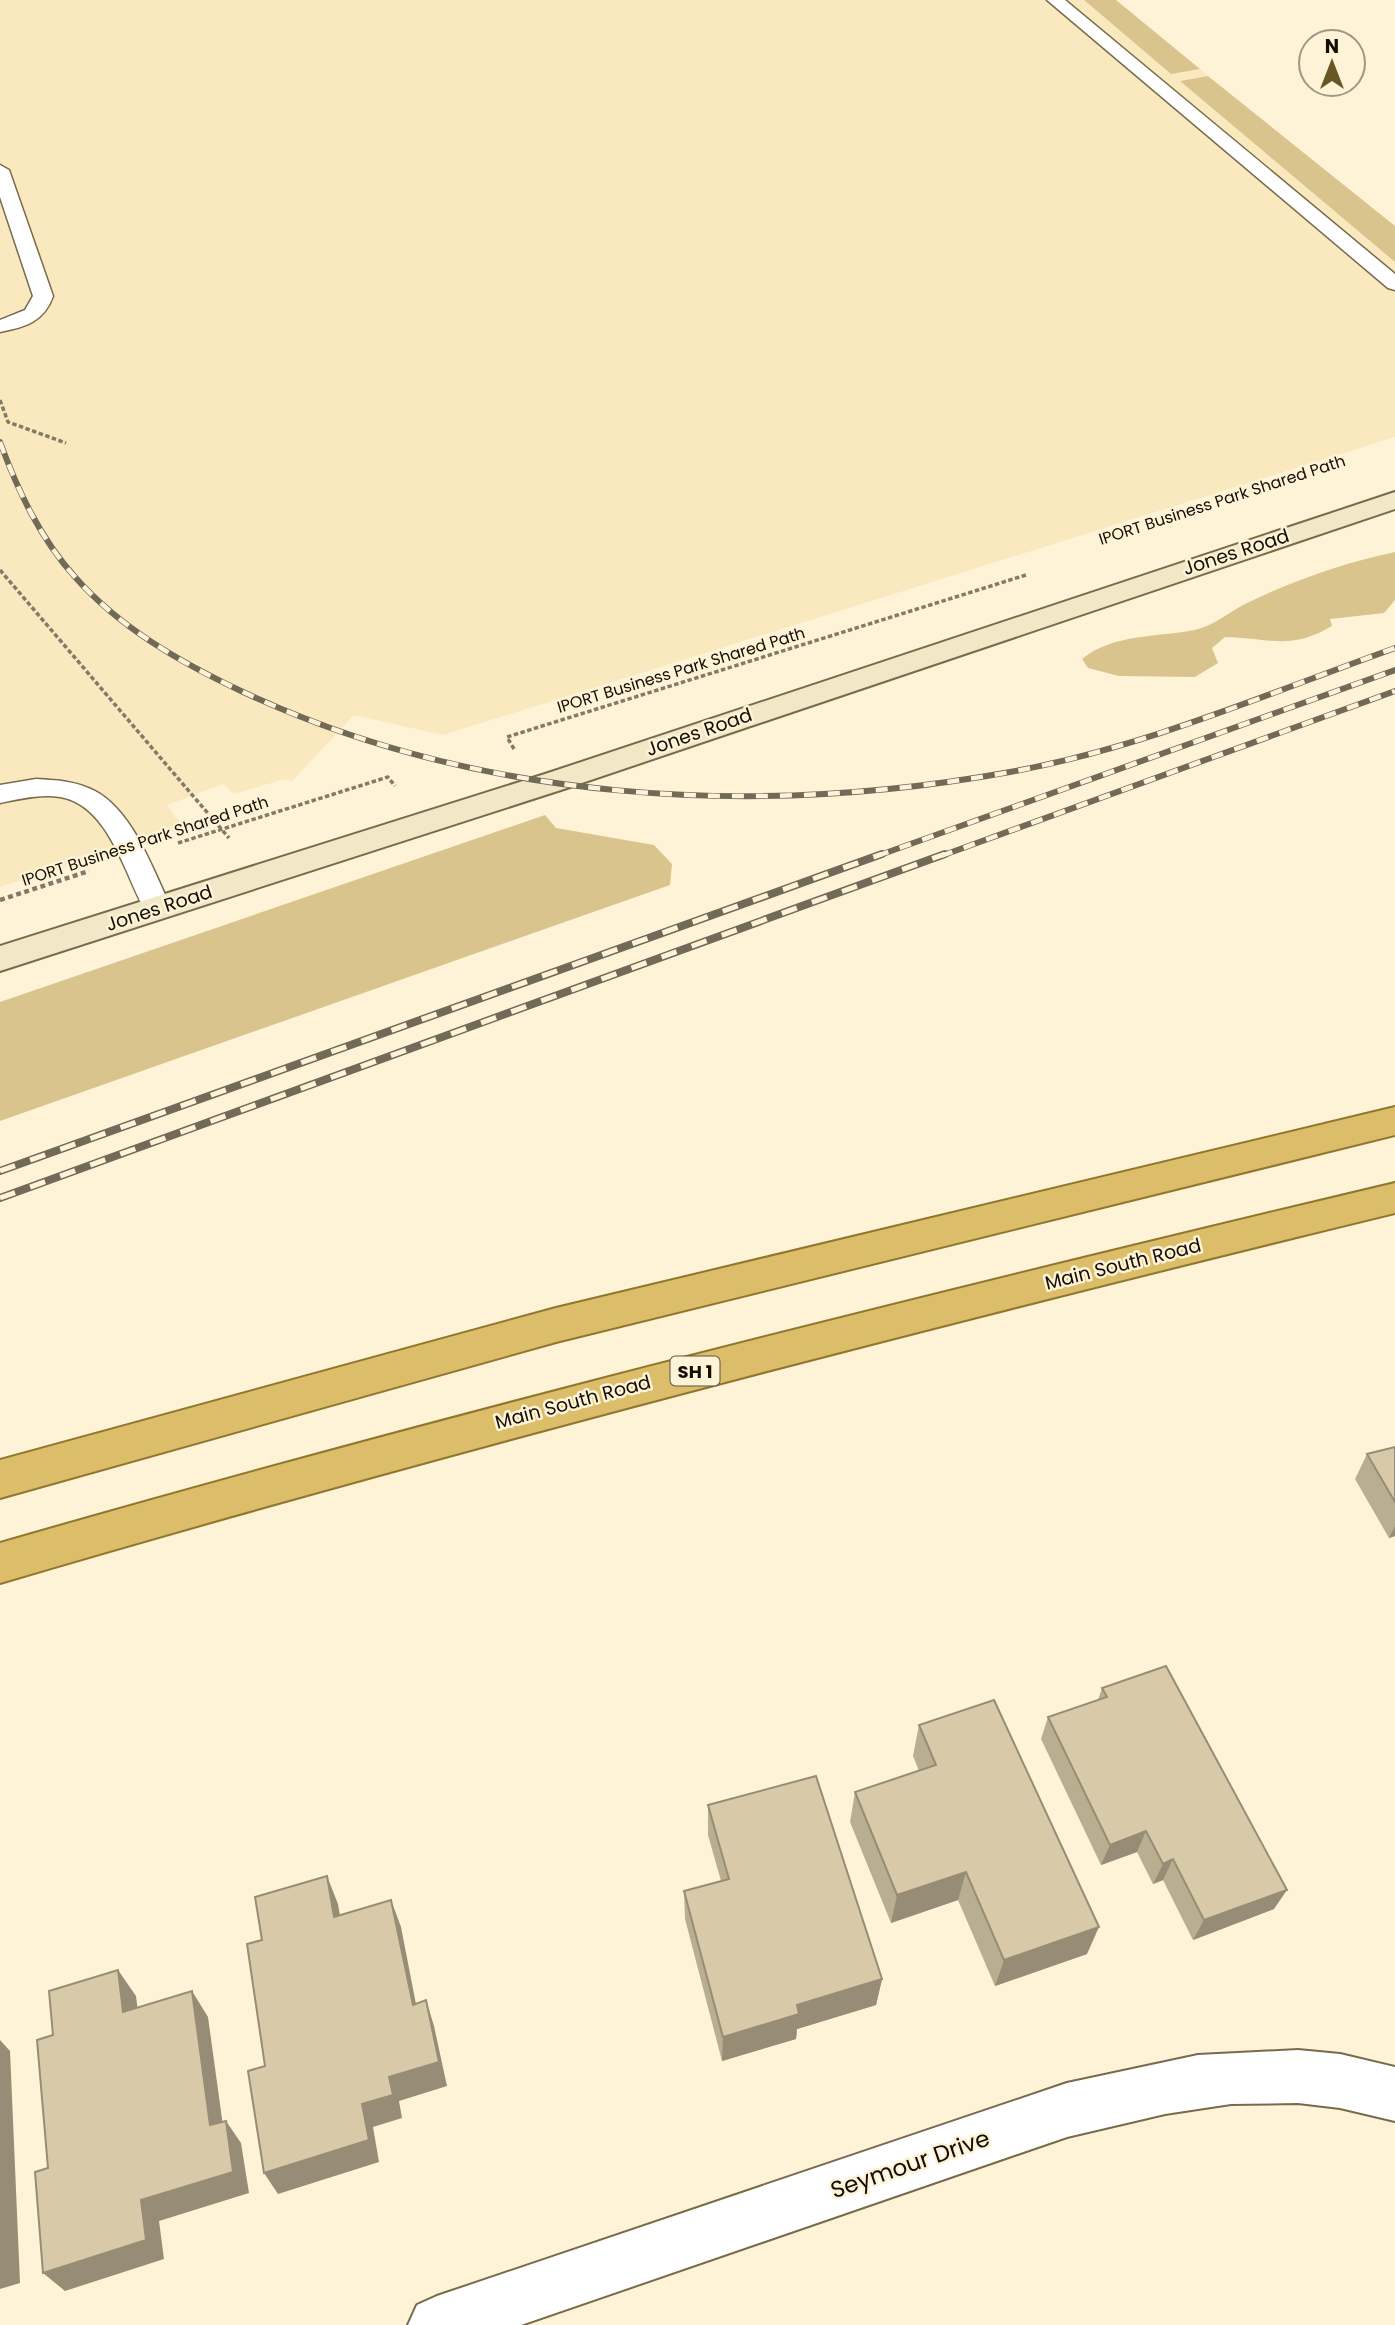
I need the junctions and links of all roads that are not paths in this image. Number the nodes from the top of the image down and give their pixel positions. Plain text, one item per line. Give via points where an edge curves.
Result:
1 (1055, 0) edge
2 (0, 170) edge
3 (1395, 284) edge
4 (0, 326) edge
5 (1395, 500) edge
6 (0, 794) edge
7 (158, 909) junction
8 (0, 959) edge
9 (1395, 1121) edge
10 (1395, 1198) edge
11 (0, 1479) edge
12 (0, 1563) edge
13 (1395, 2094) edge
14 (437, 2325) edge

1 - 3 lane
2 - 4 lane via 43,296 39,309 24,321
5 - 7 main road, Jones Road
6 - 7 lane via 35,785 83,792 106,810
7 - 8 main road, Jones Road
9 - 11 highway via 556,1325
10 - 12 highway, Main South Road / SH 1 via 596,1395 224,1496
13 - 14 street, Seymour Drive via 1332,2080 1238,2076 1152,2087 1067,2110

